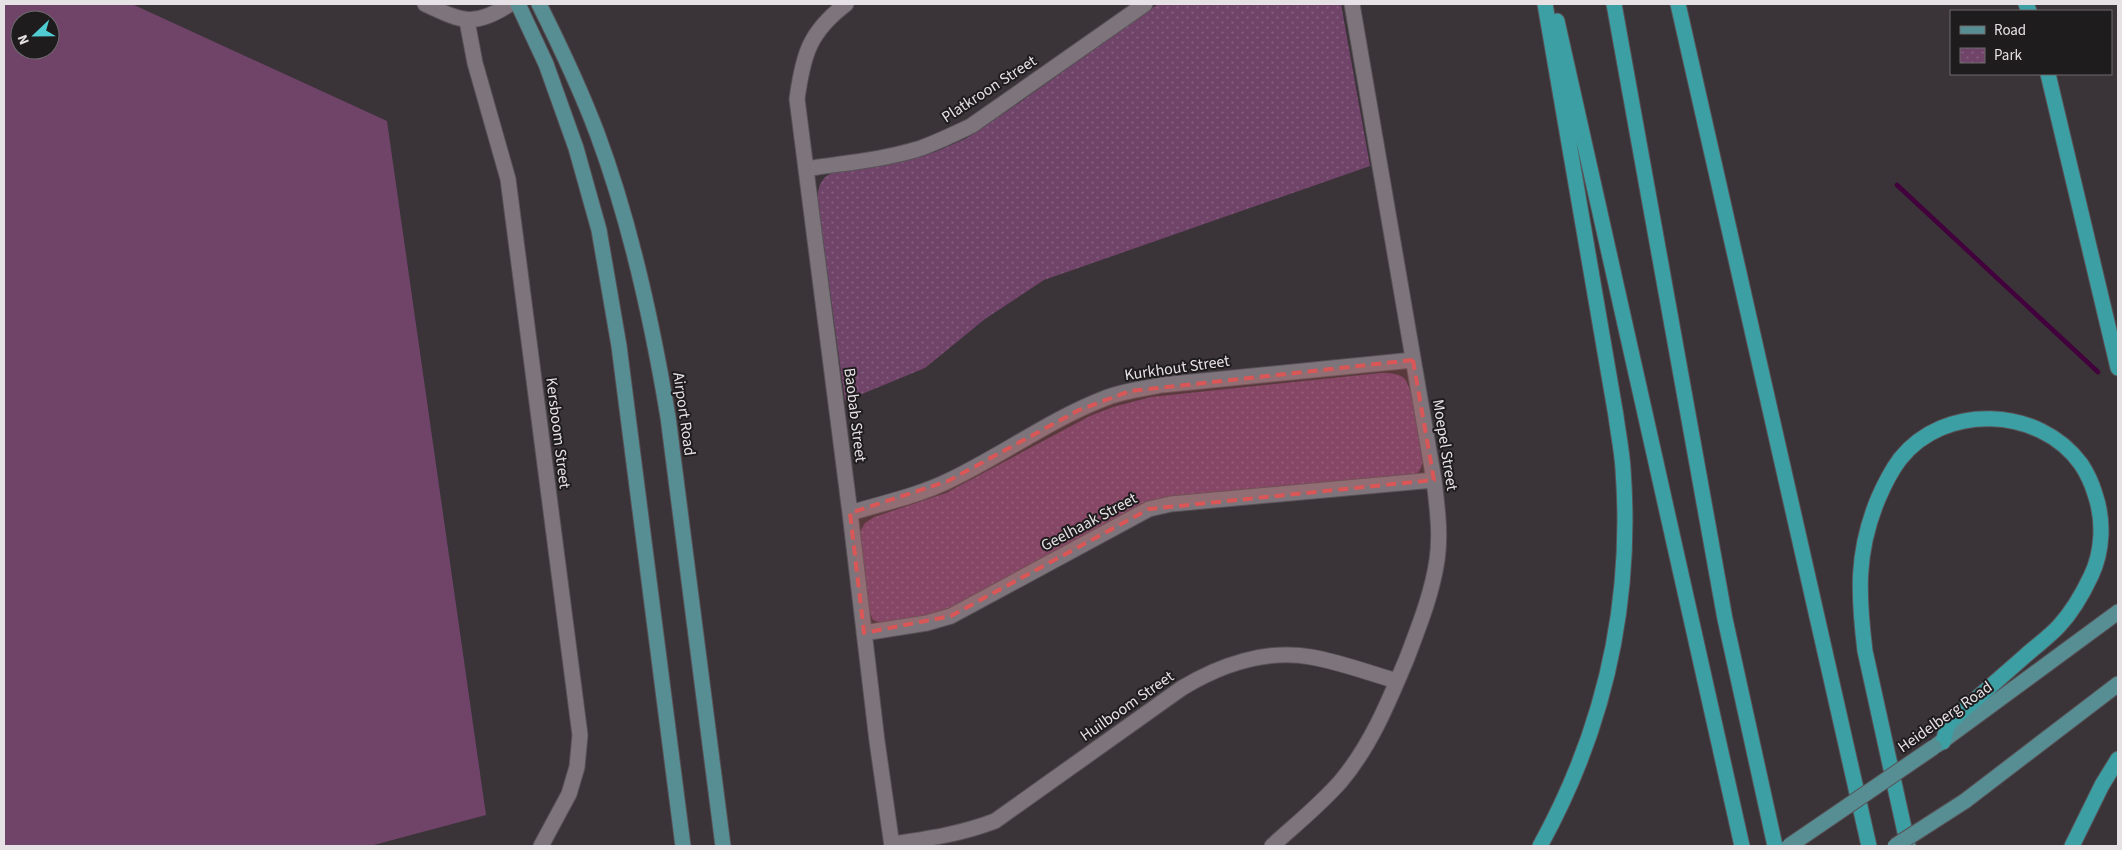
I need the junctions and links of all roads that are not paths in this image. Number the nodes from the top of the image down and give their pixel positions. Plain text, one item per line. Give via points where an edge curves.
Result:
1 (425, 4) edge
2 (510, 4) edge
3 (518, 4) edge
4 (539, 4) edge
5 (846, 4) edge
6 (1145, 4) edge
7 (1352, 4) edge
8 (1545, 4) edge
9 (1554, 4) edge
10 (1614, 4) edge
11 (1678, 4) edge
12 (467, 21) junction
13 (2048, 75) edge
14 (806, 169) junction
15 (2097, 280) junction
16 (2118, 348) edge
17 (1413, 360) junction
18 (2118, 368) edge
19 (1434, 480) junction
20 (850, 513) junction
21 (2118, 612) edge
22 (864, 633) junction
23 (1397, 681) junction
24 (2118, 684) edge
25 (1938, 744) junction
26 (2118, 759) edge
27 (892, 845) edge
28 (540, 846) edge
29 (683, 846) edge
30 (723, 846) edge
31 (1272, 846) edge
32 (1540, 846) edge
33 (1742, 846) edge
34 (1775, 846) edge
35 (1788, 846) edge
36 (1869, 846) edge
37 (1895, 846) edge
38 (1908, 846) edge
39 (2072, 846) edge

1 - 12 street
2 - 12 street via 497,12
3 - 29 main road via 546,64 576,148 599,230 619,346
4 - 30 main road, Airport Road via 597,133 630,236 657,350
5 - 14 street, Baobab Street via 831,15 815,34 800,76 797,100
6 - 14 street, Platkroon Street via 971,126 916,149
7 - 17 street, Moepel Street
8 - 32 highway via 1616,416 1623,468 1624,539 1622,597 1599,708 1582,761
9 - 33 highway
10 - 34 highway via 1724,619
11 - 36 highway
12 - 28 street, Kersboom Street via 475,63 508,179 580,735 577,767 569,794
13 - 15 highway
14 - 20 street, Baobab Street
15 - 16 highway
15 - 18 highway
17 - 19 street, Moepel Street
17 - 20 street, Kurkhout Street via 1162,385 1104,398 948,481
19 - 22 street, Geelhaak Street via 1171,504 1148,509 951,616
19 - 23 street, Moepel Street via 1438,517 1437,558 1431,592
20 - 22 street, Baobab Street
21 - 25 main road, Heidelberg Road
22 - 27 street, Baobab Street
23 - 27 street, Huilboom Street via 1312,657 1263,657 1232,664 1182,688 995,821 948,836
23 - 31 street, Moepel Street via 1356,762 1326,798
24 - 37 main road, bridge via 1965,800
25 - 35 main road, Heidelberg Road, bridge
25 - 38 highway via 1951,721 2058,626 2080,598 2092,574 2100,544 2098,504 2082,464 2057,440 2020,422 1997,418 1966,419 1921,440 1900,459 1892,472 1867,528 1860,572 1864,643
26 - 39 highway

